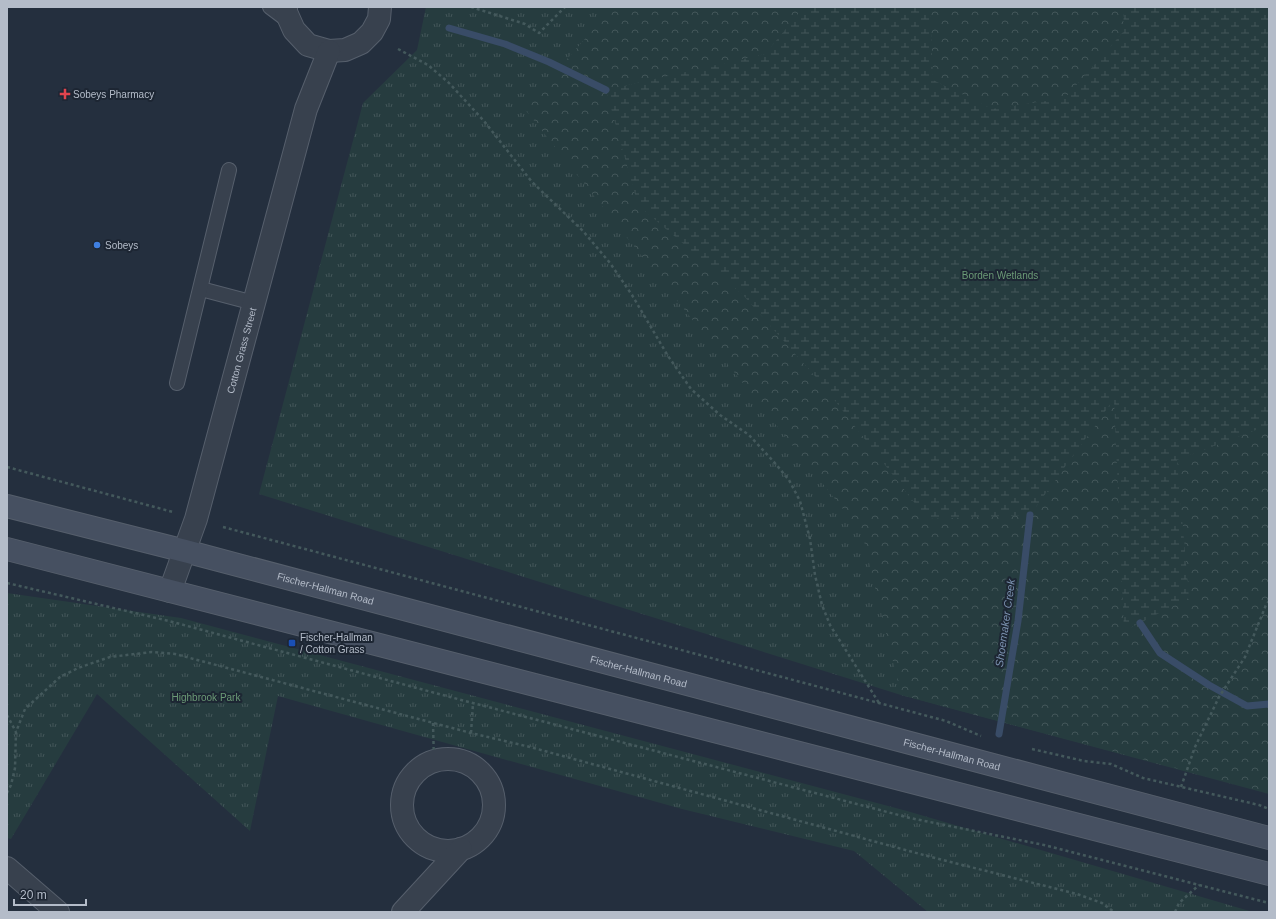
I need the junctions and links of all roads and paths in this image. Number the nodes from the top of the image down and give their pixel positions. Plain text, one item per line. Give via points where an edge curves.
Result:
1 (270, 7) edge
2 (380, 7) edge
3 (471, 7) edge
4 (565, 7) edge
5 (288, 14) edge
6 (308, 45) junction
7 (398, 49) dead end
8 (329, 51) junction
9 (306, 109) junction
10 (229, 170) dead end
11 (201, 289) junction
12 (254, 303) junction
13 (177, 383) dead end
14 (7, 467) edge
15 (7, 506) edge
16 (174, 512) dead end
17 (223, 527) dead end
18 (7, 549) edge
19 (185, 551) junction
20 (7, 583) edge
21 (170, 591) junction
22 (1269, 601) edge
23 (473, 703) junction
24 (879, 703) junction
25 (7, 715) edge
26 (433, 723) junction
27 (16, 732) junction
28 (471, 734) junction
29 (987, 739) dead end
30 (1025, 748) dead end
31 (434, 762) junction
32 (1181, 787) junction
33 (7, 793) edge
34 (1269, 809) edge
35 (1269, 838) edge
36 (461, 849) junction
37 (7, 868) edge
38 (1269, 874) edge
39 (1199, 885) junction
40 (1269, 903) edge
41 (58, 912) edge
42 (403, 912) edge
43 (1114, 912) edge
44 (1175, 912) edge

1 - 5 lane
2 - 8 street via 379,19 372,32 361,43 345,50
3 - 4 path via 525,24 539,33
5 - 6 street via 294,30
6 - 8 street
6 - 9 street, Cotton Grass Street
7 - 24 path via 428,65 449,83 484,121 532,182 583,231 610,262 691,389 720,415 748,435 789,480 800,502 810,539 822,605 830,625
8 - 9 street, Cotton Grass Street
9 - 12 street, Cotton Grass Street
10 - 11 lane
11 - 12 lane
11 - 13 lane
12 - 19 street, Cotton Grass Street via 196,519
14 - 16 path
15 - 19 main road, Fischer-Hallman Road
17 - 24 path
18 - 21 main road
19 - 21 street, Cotton Grass Street
19 - 35 main road, Fischer-Hallman Road
20 - 23 path via 169,621
21 - 38 main road
22 - 32 path via 1245,657 1219,697 1195,747
23 - 28 path
23 - 39 path via 910,818 1044,845
24 - 29 path via 946,721
25 - 27 path
26 - 27 path via 208,662 175,654 152,652 110,657 60,677 25,709
26 - 28 path
26 - 31 path
27 - 33 path via 15,768
28 - 43 path via 538,749 931,857 1078,894 1102,903
30 - 32 path via 1111,764 1143,778
31 - 36 street via 428,763 408,782 403,797 403,814 409,829 428,846 444,850
31 - 36 street via 455,759 478,769 489,783 494,798 492,821 483,835
32 - 34 path
36 - 42 street
37 - 41 street
39 - 40 path
39 - 44 path via 1179,903

